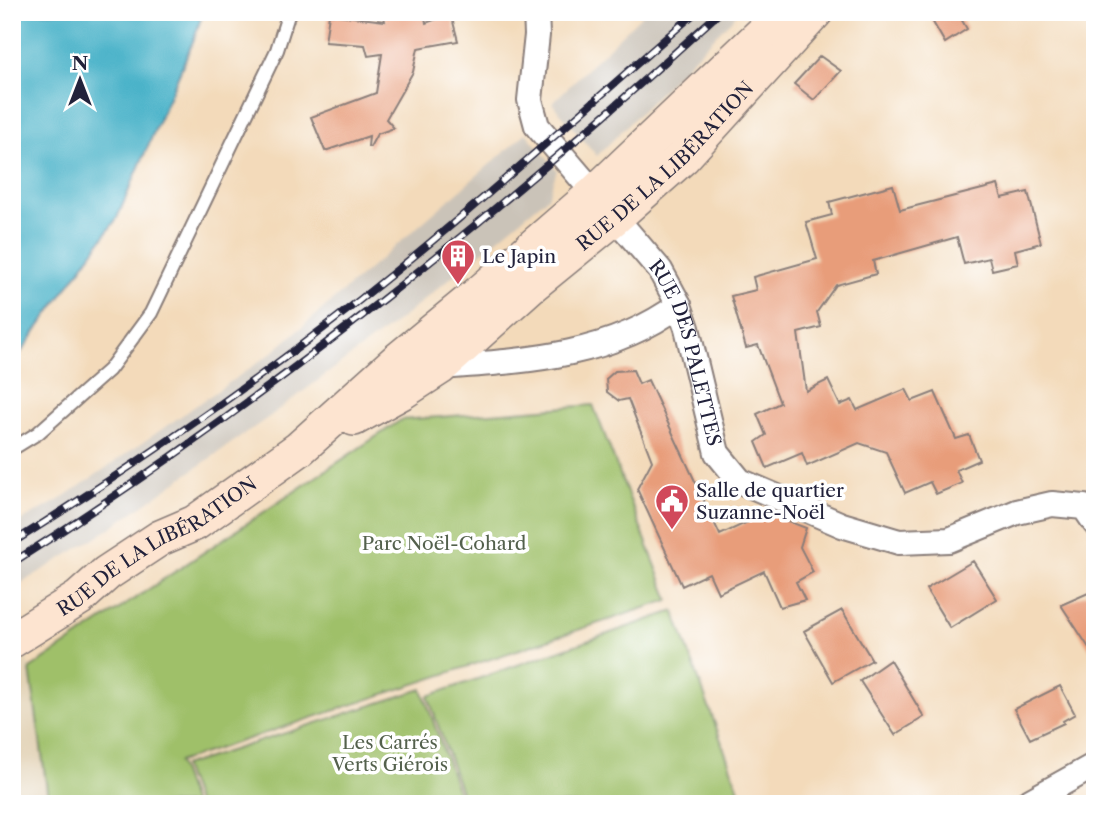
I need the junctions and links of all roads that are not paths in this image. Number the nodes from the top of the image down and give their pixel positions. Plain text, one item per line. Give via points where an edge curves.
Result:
1 (289, 12) edge
2 (536, 12) edge
3 (785, 12) edge
4 (815, 12) edge
5 (604, 206) junction
6 (680, 305) junction
7 (440, 367) junction
8 (299, 449) junction
9 (12, 450) edge
10 (1095, 523) edge
11 (12, 640) edge
12 (1095, 765) edge
13 (1025, 804) edge

1 - 9 lane via 277,50 151,313 109,370
2 - 5 street, RUE DES PALETTES via 530,100 537,126
3 - 5 main road, RUE DE LA LIBÉRATION
4 - 5 main road, RUE DE LA LIBÉRATION via 683,157
5 - 6 street, RUE DES PALETTES via 660,270
5 - 7 main road, RUE DE LA LIBÉRATION via 529,288
5 - 8 main road, RUE DE LA LIBÉRATION via 498,278 397,360
6 - 7 street via 641,330 586,349 523,361
6 - 10 street, RUE DES PALETTES via 718,453 740,481 842,525 899,542 949,540 1017,512 1052,504 1084,507
7 - 8 main road, RUE DE LA LIBÉRATION
8 - 11 main road, RUE DE LA LIBÉRATION via 195,523 160,538
12 - 13 street

